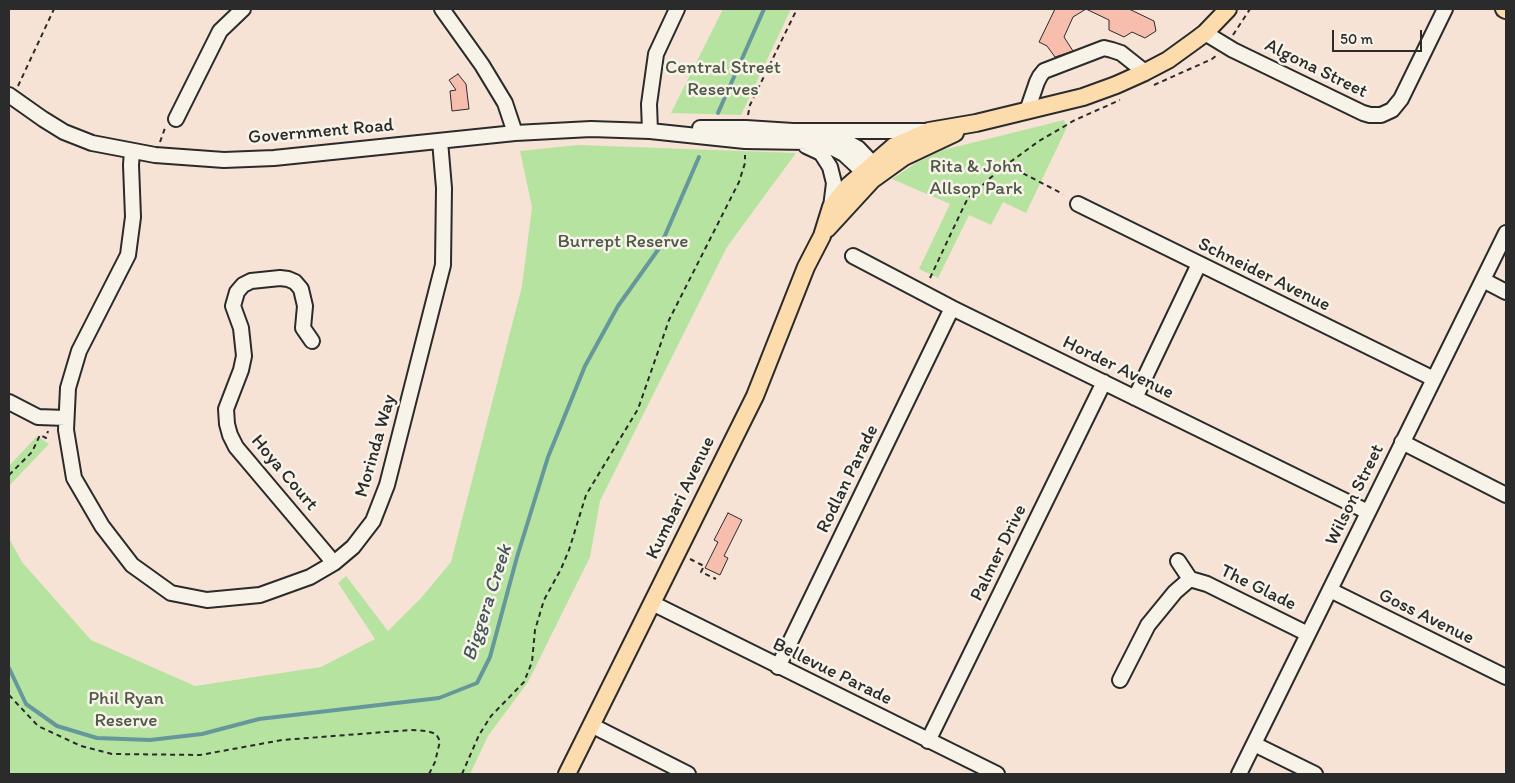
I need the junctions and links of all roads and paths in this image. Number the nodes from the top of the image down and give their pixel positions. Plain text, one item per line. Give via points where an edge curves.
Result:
1 (54, 9) edge
2 (243, 9) edge
3 (442, 9) edge
4 (677, 9) edge
5 (797, 9) edge
6 (1228, 9) edge
7 (1250, 9) edge
8 (1445, 9) edge
9 (1205, 33) junction
10 (1231, 37) dead end
11 (1220, 52) dead end
12 (1146, 80) junction
13 (11, 96) edge
14 (1120, 100) dead end
15 (1027, 111) junction
16 (176, 119) joint
17 (976, 124) junction
18 (650, 131) junction
19 (929, 131) junction
20 (515, 133) junction
21 (746, 135) junction
22 (792, 136) junction
23 (440, 141) junction
24 (132, 151) junction
25 (155, 155) junction
26 (1007, 165) junction
27 (872, 172) junction
28 (1063, 194) dead end
29 (1078, 204) dead end
30 (831, 207) junction
31 (1506, 233) edge
32 (822, 236) junction
33 (853, 256) dead end
34 (1199, 264) junction
35 (930, 278) dead end
36 (1483, 280) junction
37 (1506, 292) edge
38 (952, 308) junction
39 (312, 341) dead end
40 (1434, 379) junction
41 (1104, 382) junction
42 (1135, 398) junction
43 (9, 402) edge
44 (59, 418) junction
45 (1402, 442) junction
46 (9, 475) edge
47 (1506, 495) edge
48 (1368, 512) junction
49 (690, 559) dead end
50 (1178, 561) dead end
51 (334, 563) junction
52 (1190, 579) junction
53 (716, 580) dead end
54 (1330, 590) junction
55 (652, 603) junction
56 (1308, 634) junction
57 (778, 667) junction
58 (1506, 677) edge
59 (1120, 680) dead end
60 (9, 695) edge
61 (591, 725) junction
62 (928, 741) junction
63 (1254, 744) junction
64 (430, 774) edge
65 (462, 774) edge
66 (567, 774) edge
67 (688, 774) edge
68 (997, 774) edge
69 (1239, 774) edge
70 (1316, 774) edge

1 - 13 path
2 - 16 street via 220,31
3 - 20 street via 505,103
4 - 18 street via 656,54 649,104
5 - 21 path via 750,104
6 - 9 main road, Government Road
7 - 10 path
8 - 9 street, Algona Street via 1401,99 1392,110 1381,115 1362,113
9 - 12 main road, Government Road
11 - 12 path via 1212,59
12 - 15 main road, Government Road
12 - 15 street via 1120,53 1104,48 1044,71
13 - 24 street, Government Road via 64,132 92,143
14 - 26 path via 1053,132
15 - 17 main road, Government Road
16 - 25 path via 166,124
17 - 19 main road, Government Road
17 - 27 main road, Government Road
18 - 20 street, Government Road via 591,129
18 - 21 street, Government Road via 691,128
19 - 22 street, Government Road
19 - 27 main road, Government Road via 894,146
20 - 23 street, Government Road
21 - 22 street, Government Road
21 - 65 path via 739,182 669,320 638,409 586,495 561,569 544,600 535,630 532,662 524,682 491,716
22 - 27 street, Government Road via 829,146
22 - 30 street, Government Road via 821,153 830,167 834,183
23 - 25 street, Government Road via 274,158 224,160
23 - 51 street, Morinda Way via 444,188 443,265 424,342 387,485 373,521 353,547
24 - 25 street, Government Road
24 - 44 street, Morinda Way via 133,217 128,255 79,351
26 - 28 path
26 - 35 path via 968,198
27 - 30 main road, Kumbari Avenue via 848,186
27 - 32 main road, Kumbari Avenue
29 - 34 street, Schneider Avenue
30 - 32 main road, Kumbari Avenue
31 - 36 street, Wilson Street
32 - 55 main road, Kumbari Avenue via 806,267 754,396
33 - 38 street, Horder Avenue
34 - 40 street, Schneider Avenue
34 - 42 street
36 - 37 street
36 - 40 street, Wilson Street
38 - 41 street, Horder Avenue
38 - 57 street, Rodlan Parade
39 - 51 street, Hoya Court via 303,328 305,306 301,289 295,282 280,278 243,285 233,306 241,328 244,356 226,409 226,424 236,447
40 - 45 street, Wilson Street
41 - 42 street, Horder Avenue
41 - 62 street, Palmer Drive
42 - 48 street, Horder Avenue
43 - 44 street via 38,417
44 - 46 path via 46,438 40,435 32,452
44 - 51 street, Morinda Way via 66,430 74,478 102,526 132,565 171,593 207,600 260,595 310,577
45 - 47 street
45 - 48 street, Wilson Street
48 - 54 street, Wilson Street
49 - 53 path via 704,566 701,572
50 - 52 street, The Glade
52 - 56 street, The Glade via 1207,584
52 - 59 street, The Glade via 1175,592 1148,626
54 - 56 street, Wilson Street
54 - 58 street, Goss Avenue
55 - 57 street, Bellevue Parade
55 - 61 main road, Kumbari Avenue
56 - 63 street, Wilson Street
57 - 62 street, Bellevue Parade
60 - 64 path via 38,726 81,746 112,754 200,755 282,740 427,730 436,734 440,741
61 - 66 main road, Kumbari Avenue
61 - 67 street
62 - 68 street, Bellevue Parade
63 - 69 street, Wilson Street
63 - 70 street

